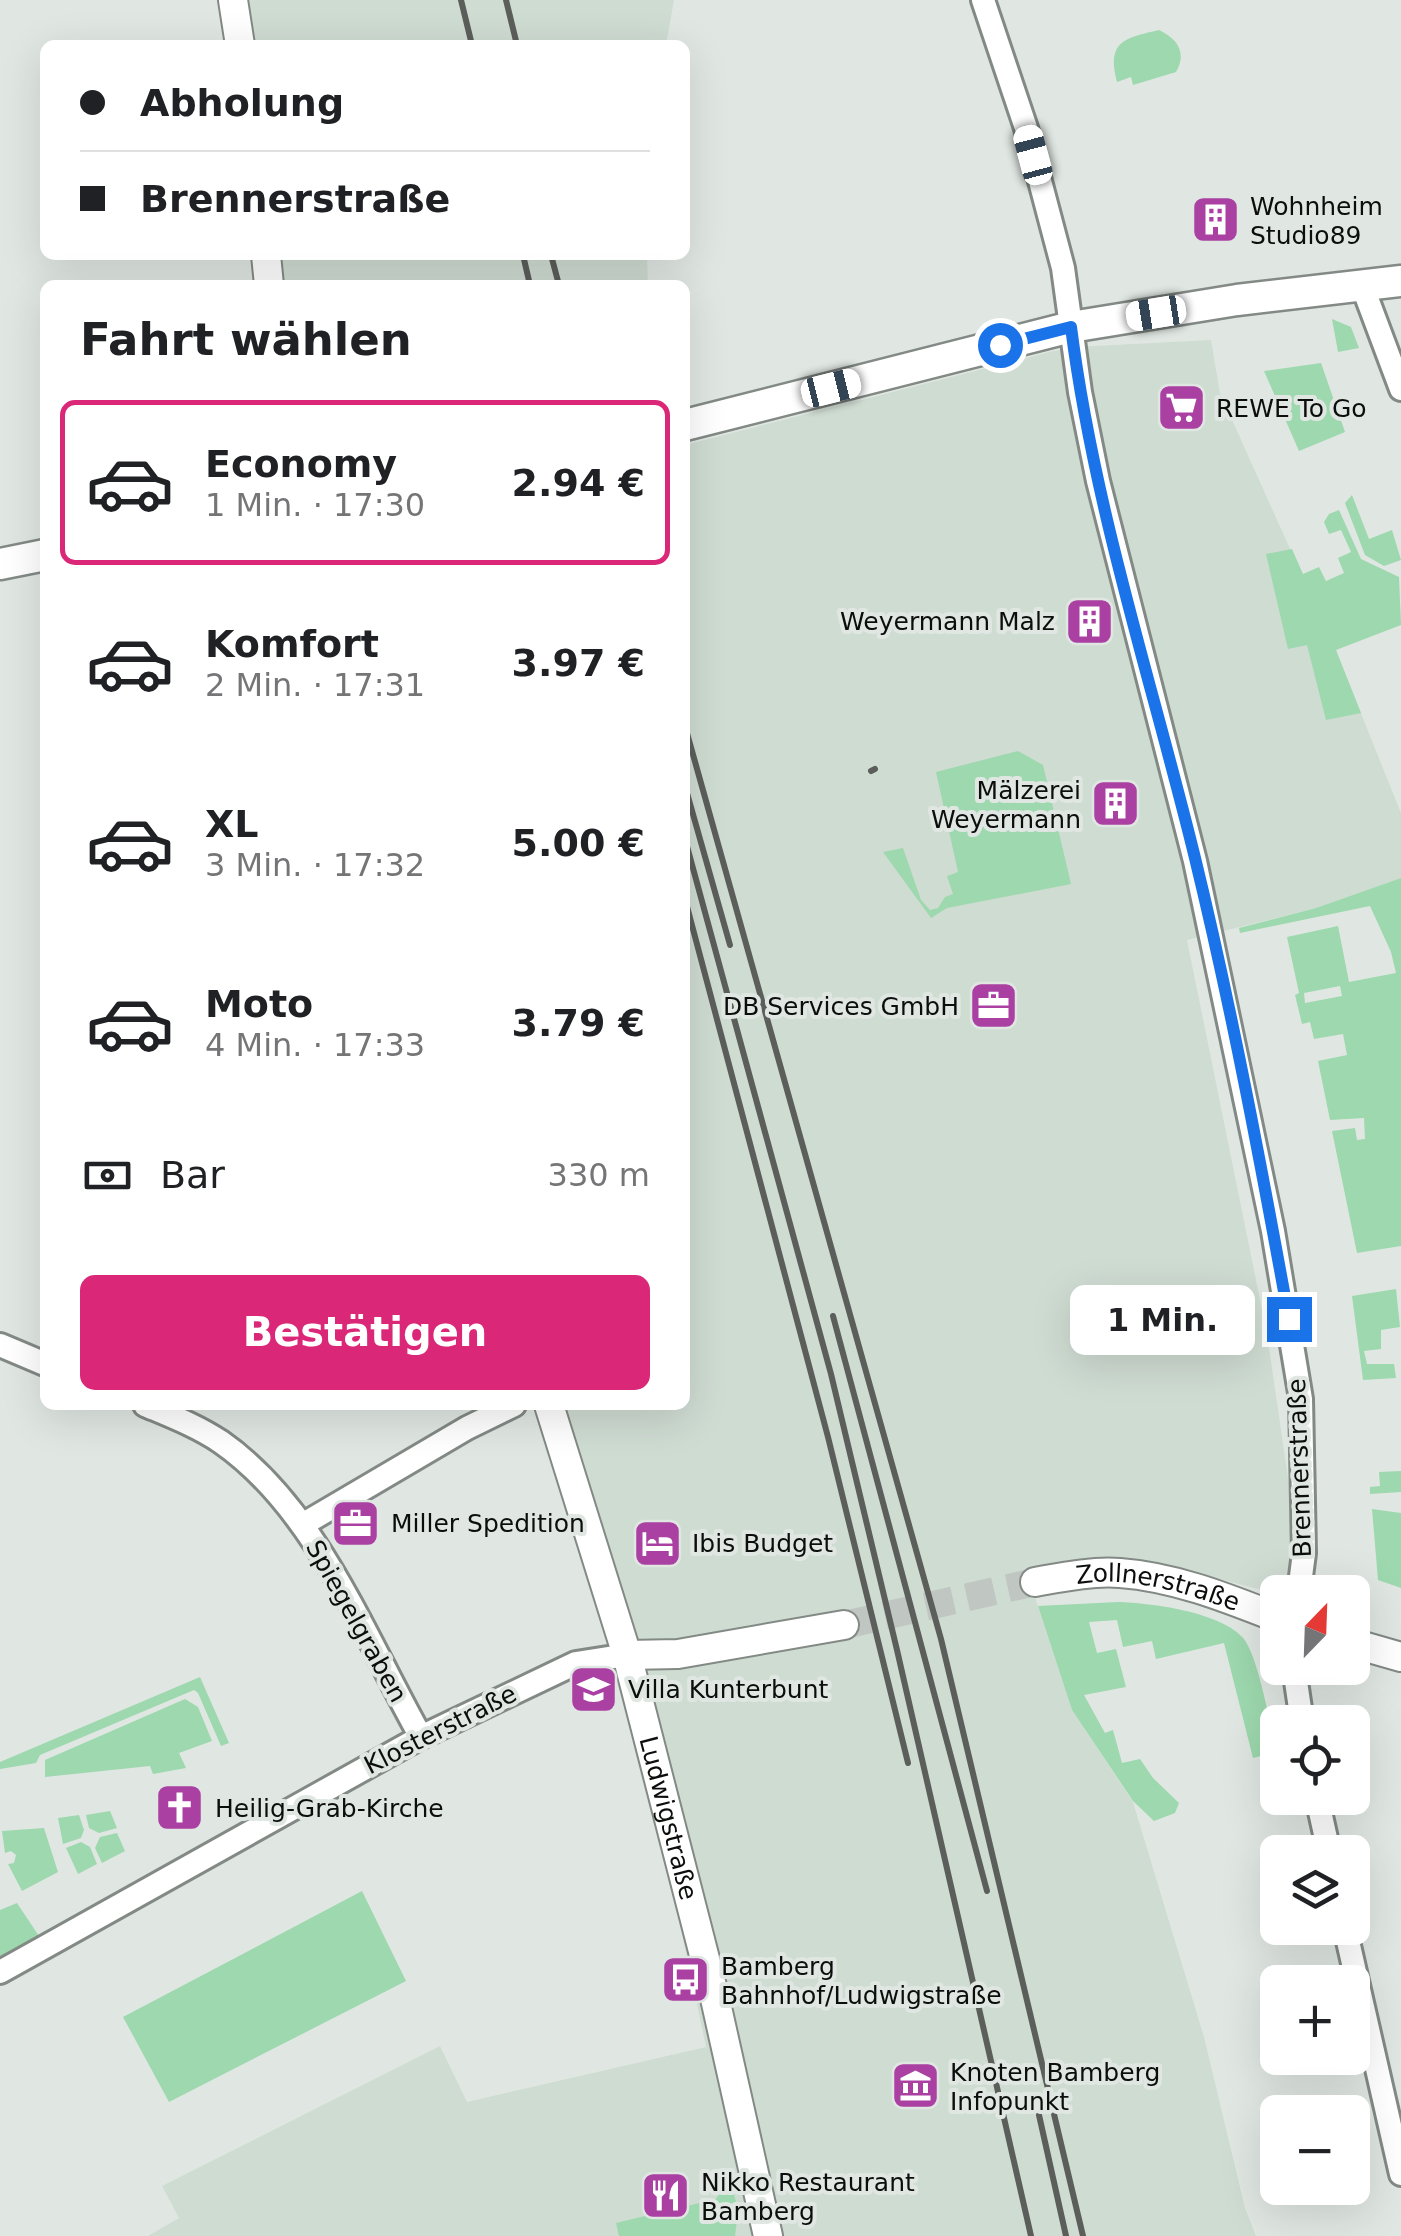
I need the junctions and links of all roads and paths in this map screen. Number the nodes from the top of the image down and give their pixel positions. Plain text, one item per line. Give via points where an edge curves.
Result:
1 (234, 0) edge
2 (983, 0) edge
3 (239, 40) edge
4 (1401, 281) edge
5 (1362, 285) junction
6 (1071, 327) junction
7 (1401, 389) edge
8 (690, 424) edge
9 (40, 555) edge
10 (0, 564) edge
11 (0, 1346) edge
12 (40, 1362) edge
13 (157, 1410) edge
14 (504, 1410) edge
15 (552, 1410) edge
16 (302, 1525) junction
17 (1301, 1575) edge
18 (1035, 1582) tunnel mouth
19 (1260, 1611) edge
20 (844, 1625) tunnel mouth
21 (1370, 1648) edge
22 (627, 1656) junction
23 (1401, 1657) edge
24 (420, 1736) junction
25 (1350, 1945) edge
26 (0, 1972) edge
27 (1401, 2174) edge
28 (768, 2236) edge

1 - 3 street
2 - 6 street, Brennerstraße via 1064,268
4 - 5 main road
5 - 6 main road
5 - 7 street
6 - 8 main road
6 - 17 street, Brennerstraße via 1098,481 1196,860 1294,1348
9 - 10 main road
11 - 12 street
13 - 16 street, Spiegelgraben via 222,1442 256,1470
14 - 16 street
15 - 22 street, Ludwigstraße
16 - 24 street, Spiegelgraben
18 - 19 street, Zollnerstraße via 1120,1573
20 - 22 street via 678,1654
21 - 23 street
22 - 24 street, Klosterstraße via 576,1663
22 - 28 street, Ludwigstraße
24 - 26 street, Klosterstraße
25 - 27 street

